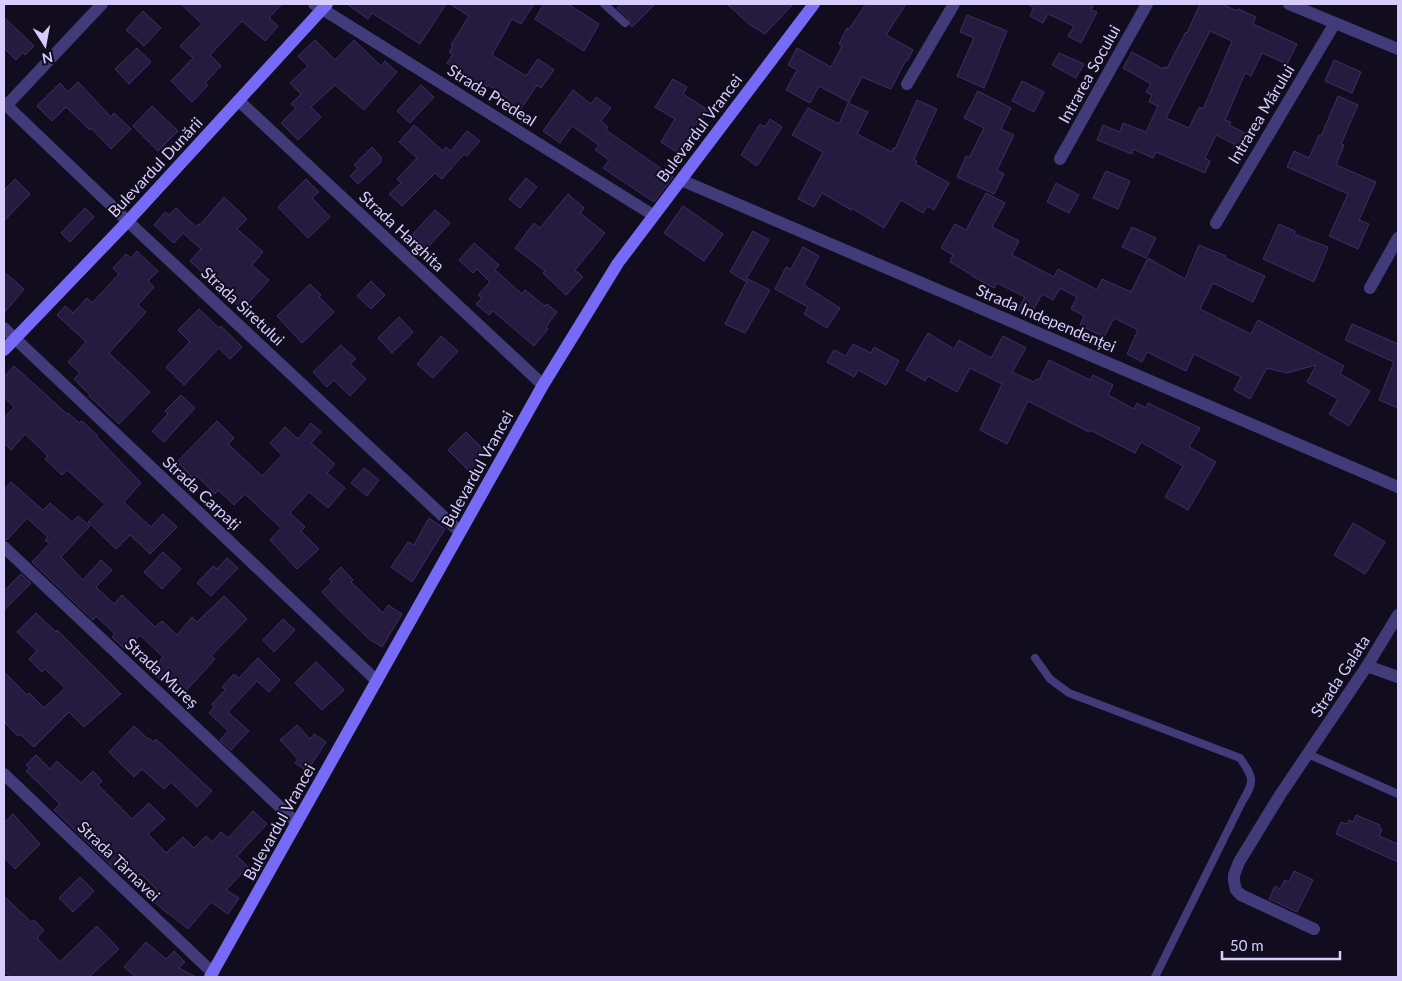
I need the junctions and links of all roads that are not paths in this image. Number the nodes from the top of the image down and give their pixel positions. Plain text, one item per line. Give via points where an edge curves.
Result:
1 (102, 4) edge
2 (604, 4) edge
3 (814, 4) edge
4 (954, 4) edge
5 (1146, 4) edge
6 (1289, 4) edge
7 (321, 5) edge
8 (1335, 23) junction
9 (625, 24) dead end
10 (1398, 50) edge
11 (907, 84) dead end
12 (239, 101) junction
13 (5, 105) edge
14 (1060, 159) dead end
15 (681, 180) junction
16 (653, 214) junction
17 (128, 221) junction
18 (1216, 223) dead end
19 (1398, 238) edge
20 (1370, 288) dead end
21 (4, 328) edge
22 (14, 338) junction
23 (4, 350) edge
24 (543, 385) junction
25 (1398, 486) edge
26 (460, 532) junction
27 (4, 548) edge
28 (1398, 615) edge
29 (1035, 658) dead end
30 (1367, 666) junction
31 (1398, 677) edge
32 (377, 681) junction
33 (1308, 754) junction
34 (4, 774) edge
35 (1398, 794) edge
36 (297, 823) junction
37 (1314, 930) dead end
38 (212, 975) edge
39 (1155, 977) edge

1 - 13 street
2 - 9 lane
3 - 15 street, Bulevardul Vrancei
4 - 11 street
5 - 14 street, Intrarea Socului
6 - 8 street
7 - 12 street, Bulevardul Dunării
7 - 16 street, Strada Predeal
8 - 10 street
8 - 18 street, Intrarea Mărului
12 - 17 street, Bulevardul Dunării
12 - 24 street, Strada Harghita
13 - 17 street, Strada Siretului
15 - 16 street, Bulevardul Vrancei
15 - 25 street, Strada Independenței
16 - 24 street, Bulevardul Vrancei via 618,263
17 - 22 street, Bulevardul Dunării
17 - 26 street, Strada Siretului
19 - 20 street
21 - 22 street, Strada Carpați
22 - 23 street, Bulevardul Dunării
22 - 32 street, Strada Carpați
24 - 26 street, Bulevardul Vrancei
26 - 32 street, Bulevardul Vrancei
27 - 36 street, Strada Mureș
28 - 30 street, Strada Galata
29 - 39 lane via 1050,679 1069,693 1240,758 1250,773 1251,787
30 - 31 street
30 - 33 street, Strada Galata
32 - 36 street, Bulevardul Vrancei
33 - 35 lane
33 - 37 street, Strada Galata via 1249,845 1234,881 1241,895
34 - 38 street, Strada Târnavei
36 - 38 street, Bulevardul Vrancei

